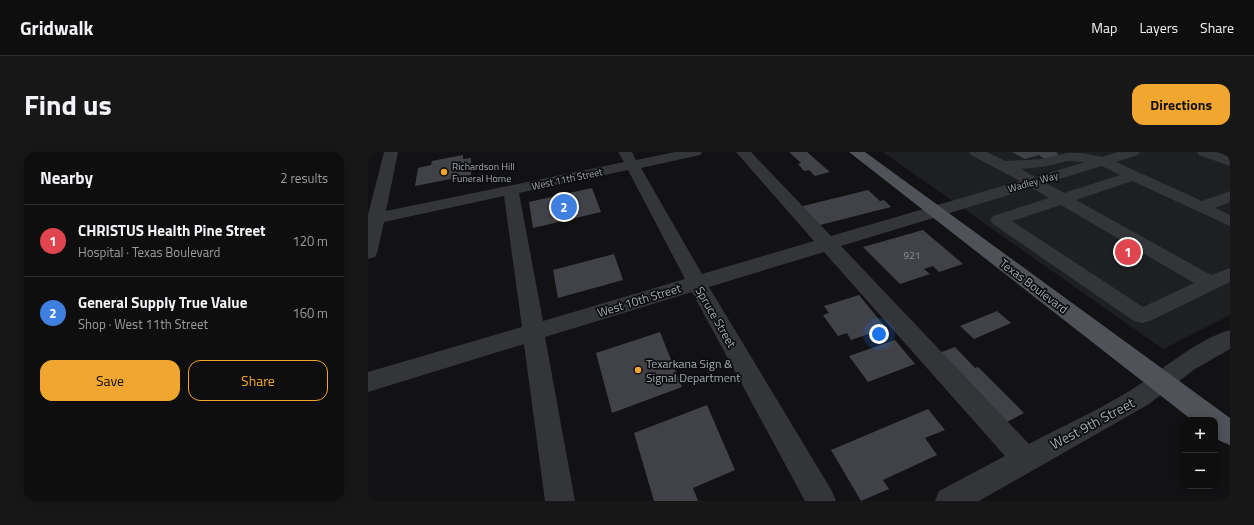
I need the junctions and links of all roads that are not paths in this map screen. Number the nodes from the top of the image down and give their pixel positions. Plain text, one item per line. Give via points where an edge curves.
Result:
1 (391, 152) edge
2 (695, 152) edge
3 (743, 152) edge
4 (856, 152) edge
5 (976, 152) edge
6 (1133, 152) edge
7 (1204, 152) edge
8 (628, 159) edge
9 (1103, 161) junction
10 (1230, 162) edge
11 (1002, 166) junction
12 (1134, 176) junction
13 (1033, 182) junction
14 (511, 190) junction
15 (1230, 196) edge
16 (1063, 199) junction
17 (1202, 207) junction
18 (933, 211) junction
19 (372, 219) edge
20 (1230, 221) edge
21 (827, 243) junction
22 (368, 253) edge
23 (1230, 274) edge
24 (697, 283) junction
25 (1210, 284) junction
26 (532, 332) junction
27 (1230, 338) edge
28 (368, 382) edge
29 (1161, 382) junction
30 (1208, 417) edge
31 (1218, 424) edge
32 (1230, 433) edge
33 (1025, 459) junction
34 (560, 501) edge
35 (821, 501) edge
36 (950, 501) edge

1 - 19 street
2 - 8 street, West 11th Street
3 - 21 street
4 - 18 main road, Texas Boulevard
5 - 11 street
6 - 9 street, Wadley Way
7 - 10 street
8 - 14 street, West 11th Street
8 - 24 street, Spruce Street
9 - 11 street via 1068,157 1042,163
9 - 12 street
9 - 13 street, Wadley Way
11 - 13 street
12 - 16 street
12 - 17 street
13 - 16 street
13 - 18 street, Wadley Way
14 - 19 street, West 11th Street
14 - 26 street
15 - 17 street
16 - 25 street
16 - 25 street via 999,220 1142,316
17 - 20 street
18 - 21 street, West 10th Street
18 - 29 main road, Texas Boulevard
19 - 22 street
21 - 24 street, West 10th Street
21 - 33 street
23 - 25 street
24 - 26 street, West 10th Street
24 - 35 street, Spruce Street
26 - 28 street, West 10th Street
26 - 34 street
27 - 29 street, West 9th Street via 1187,363
29 - 30 main road, Texas Boulevard
29 - 33 street, West 9th Street via 1140,397
31 - 32 main road
33 - 36 street, West 9th Street

